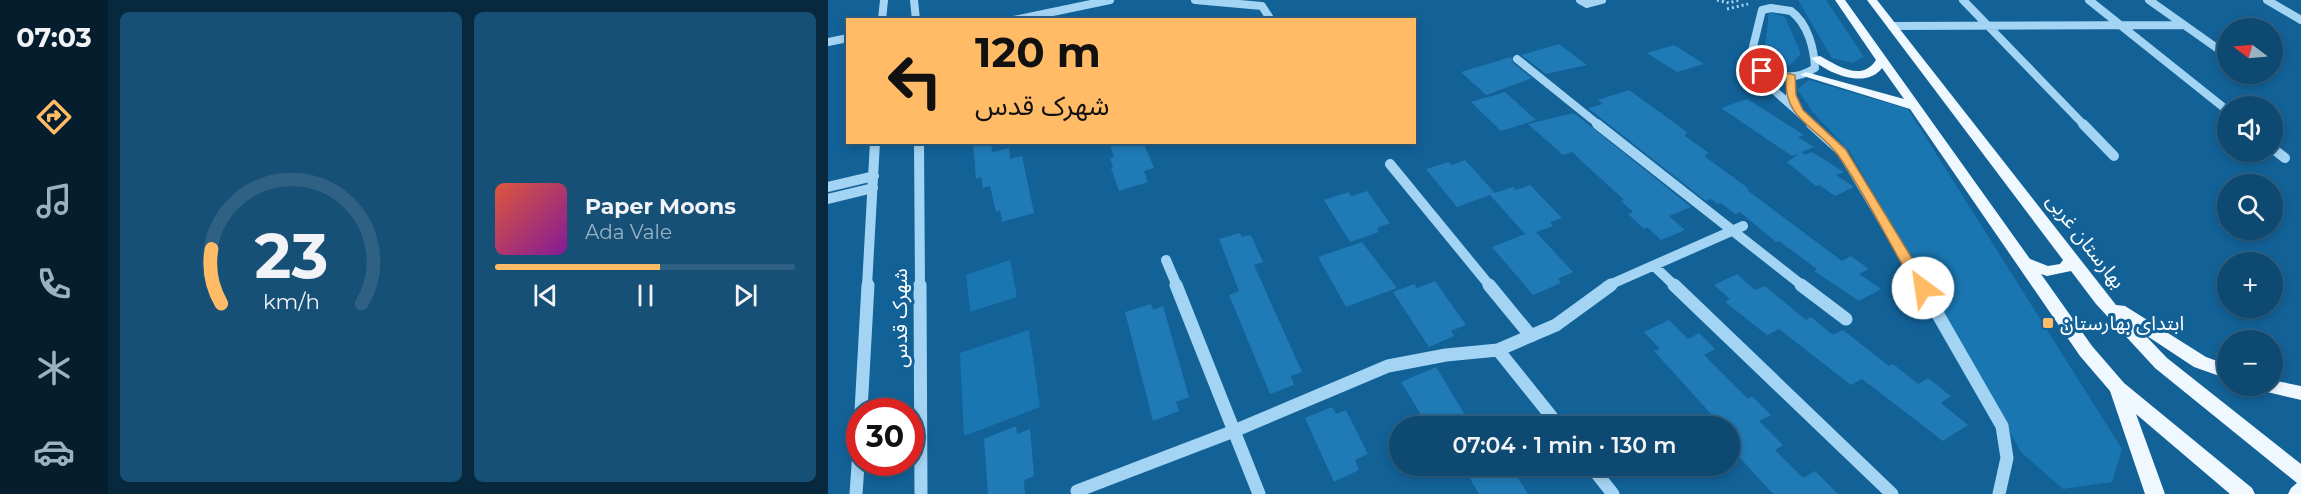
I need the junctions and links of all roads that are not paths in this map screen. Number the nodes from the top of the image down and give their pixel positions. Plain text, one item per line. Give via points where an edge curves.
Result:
1 (884, 0) edge
2 (914, 0) edge
3 (1110, 0) edge
4 (1195, 0) edge
5 (1580, 0) edge
6 (1602, 0) edge
7 (1788, 0) edge
8 (1840, 0) edge
9 (1872, 0) edge
10 (1963, 0) edge
11 (2089, 0) edge
12 (2149, 0) edge
13 (2267, 0) edge
14 (1762, 5) edge
15 (1792, 12) junction
16 (882, 18) edge
17 (916, 18) edge
18 (1024, 18) edge
19 (1270, 18) edge
20 (2301, 20) edge
21 (1987, 25) junction
22 (2120, 25) junction
23 (2183, 25) junction
24 (1892, 26) junction
25 (846, 38) edge
26 (828, 42) edge
27 (2217, 48) edge
28 (1816, 58) junction
29 (1516, 59) dead end
30 (1881, 61) junction
31 (1762, 71) junction
32 (1806, 75) junction
33 (1791, 77) junction
34 (2217, 102) edge
35 (1914, 106) junction
36 (1799, 111) junction
37 (876, 144) edge
38 (919, 144) edge
39 (2114, 156) dead end
40 (1390, 164) dead end
41 (874, 182) junction
42 (828, 187) edge
43 (828, 199) edge
44 (1743, 226) dead end
45 (1730, 231) junction
46 (1166, 260) dead end
47 (2071, 260) junction
48 (2023, 262) junction
49 (1654, 266) junction
50 (2102, 300) junction
51 (1846, 319) dead end
52 (1532, 336) junction
53 (1498, 350) junction
54 (2217, 368) edge
55 (2118, 388) junction
56 (2283, 389) edge
57 (2301, 393) edge
58 (862, 398) edge
59 (1550, 416) edge
60 (1234, 431) junction
61 (857, 476) edge
62 (1599, 476) edge
63 (2301, 476) edge
64 (1077, 491) dead end
65 (856, 494) edge
66 (921, 494) edge
67 (1259, 494) edge
68 (1613, 494) edge
69 (1892, 494) edge
70 (1999, 494) edge
71 (2155, 494) edge
72 (2245, 494) edge

1 - 16 street
2 - 17 street
3 - 18 street
4 - 19 street via 1262,6
5 - 6 street via 1587,4
7 - 15 street
8 - 30 main road
9 - 24 main road, بهارستان غربی
10 - 21 street
11 - 22 street
12 - 23 street
13 - 20 street
14 - 15 street
14 - 31 street via 1750,59
15 - 28 street via 1800,20
21 - 22 street
21 - 24 street
21 - 39 street
22 - 23 street
22 - 34 street
23 - 27 street
24 - 47 main road, بهارستان غربی
25 - 26 street
28 - 30 main road via 1838,71 1870,75
28 - 32 street via 1815,68
29 - 45 street
30 - 35 main road
31 - 33 street
31 - 36 street via 1767,84
32 - 33 street
32 - 35 main road
33 - 36 street via 1790,95
35 - 48 main road
36 - 70 street via 1842,152 2002,426 2007,458
37 - 41 street
38 - 66 street, شهرک قدس
40 - 52 street
41 - 42 street
41 - 43 street
41 - 58 street
44 - 45 street
45 - 49 street
45 - 51 street
46 - 60 street
47 - 48 main road via 2065,269 2047,271
47 - 50 main road, بهارستان غربی
48 - 55 main road via 2086,351
49 - 52 street via 1606,287 1556,325
49 - 69 street
50 - 54 main road via 2200,362
50 - 63 main road, بهارستان غربی via 2162,363
52 - 53 street
53 - 59 street
53 - 60 street via 1388,366
55 - 71 main road
55 - 72 main road
56 - 57 main road
60 - 64 street
60 - 67 street
61 - 65 street
62 - 68 street

